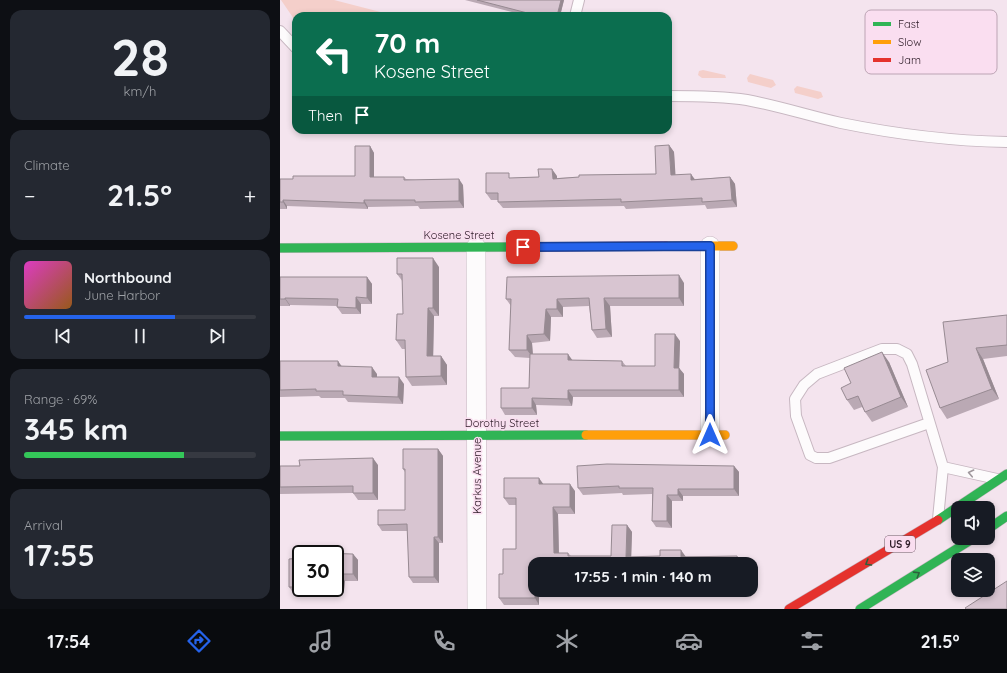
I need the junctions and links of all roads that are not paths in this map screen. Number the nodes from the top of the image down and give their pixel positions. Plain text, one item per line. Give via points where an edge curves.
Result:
1 (579, 0) edge
2 (576, 12) edge
3 (280, 31) edge
4 (292, 44) edge
5 (672, 96) edge
6 (1007, 142) edge
7 (710, 246) junction
8 (733, 246) dead end
9 (476, 247) junction
10 (280, 248) edge
11 (929, 423) junction
12 (717, 435) joint
13 (280, 436) edge
14 (477, 436) junction
15 (943, 467) junction
16 (1003, 477) edge
17 (1007, 516) edge
18 (938, 520) junction
19 (995, 524) edge
20 (963, 545) edge
21 (477, 609) edge
22 (789, 609) edge
23 (860, 609) edge

1 - 2 lane
3 - 4 lane
5 - 6 lane via 732,98 841,123 889,131
7 - 8 main road, Kosene Street
7 - 9 main road, Kosene Street
7 - 12 street
9 - 10 main road, Kosene Street
9 - 14 street, Karkus Avenue
11 - 11 lane via 912,364 907,354 897,349 882,349 817,374 804,385 795,399 796,416 810,455 816,458 828,458
11 - 15 lane
12 - 14 main road, Dorothy Street
13 - 14 main road, Dorothy Street
14 - 21 street, Karkus Avenue
16 -> 15 lane
15 - 18 lane
16 - 18 main road, US 9
17 - 19 main road
18 -> 22 main road, US 9
23 -> 20 main road

